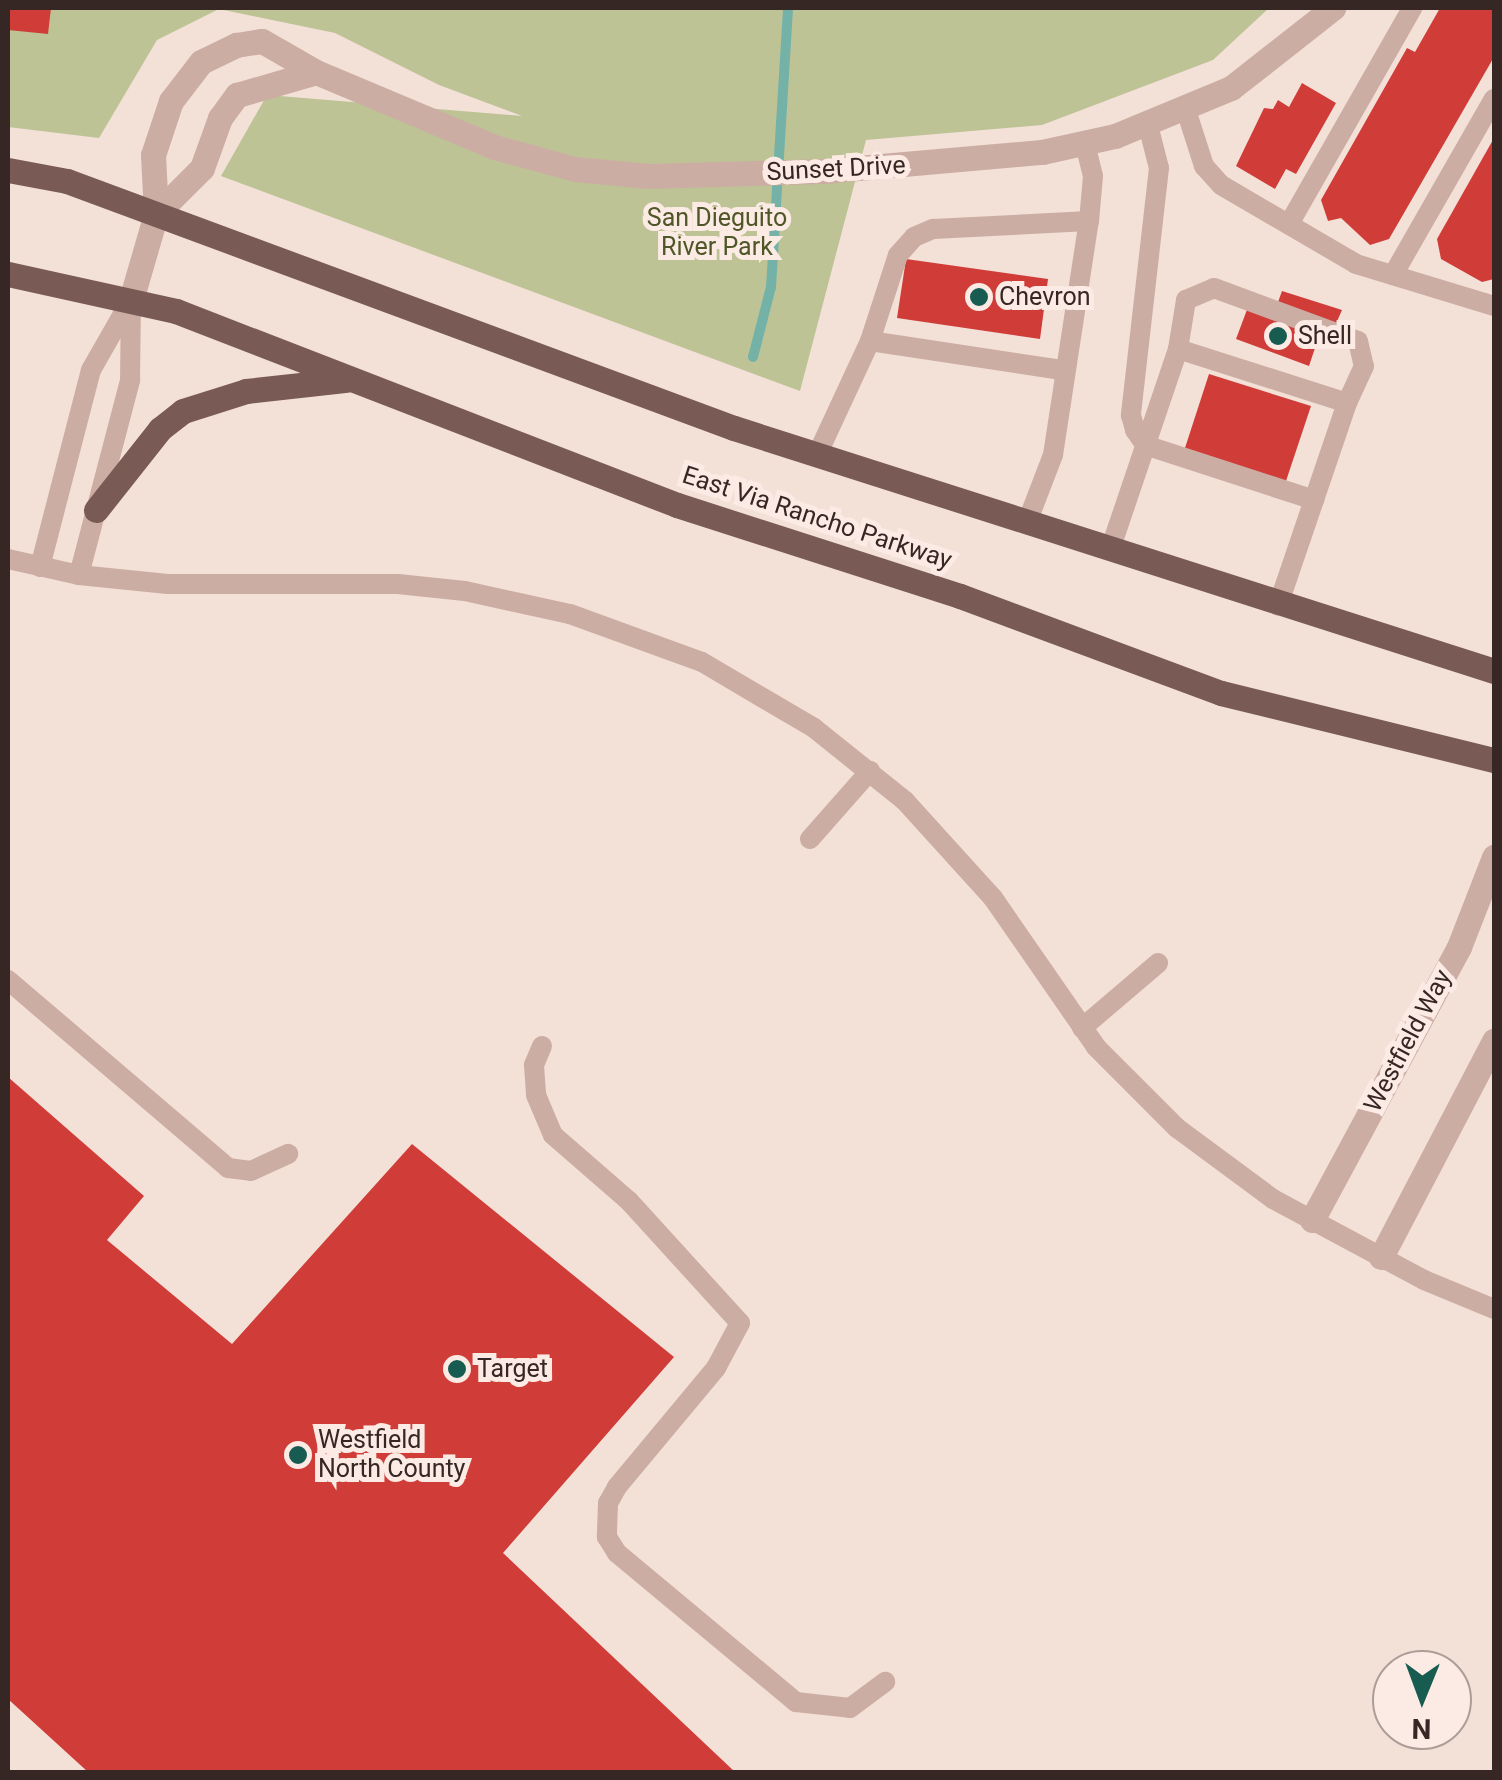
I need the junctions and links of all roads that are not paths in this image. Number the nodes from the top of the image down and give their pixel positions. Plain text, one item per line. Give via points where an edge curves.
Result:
1 (1334, 8) edge
2 (1412, 8) edge
3 (316, 72) junction
4 (1494, 99) edge
5 (1186, 110) junction
6 (1148, 125) junction
7 (1085, 144) junction
8 (8, 170) edge
9 (156, 214) junction
10 (1089, 221) junction
11 (1288, 224) junction
12 (8, 274) edge
13 (1392, 275) junction
14 (131, 300) junction
15 (1494, 306) edge
16 (870, 342) junction
17 (1178, 348) junction
18 (1062, 370) junction
19 (352, 380) junction
20 (1347, 403) junction
21 (1145, 446) junction
22 (818, 453) junction
23 (1314, 500) junction
24 (96, 510) junction
25 (1028, 520) junction
26 (1110, 550) junction
27 (8, 559) edge
28 (40, 566) junction
29 (78, 575) junction
30 (1278, 606) junction
31 (1494, 671) edge
32 (1494, 760) edge
33 (870, 772) junction
34 (810, 840) dead end
35 (1494, 857) edge
36 (1158, 964) dead end
37 (8, 980) edge
38 (1082, 1028) junction
39 (1494, 1041) edge
40 (542, 1046) dead end
41 (288, 1154) dead end
42 (1312, 1220) junction
43 (1381, 1257) junction
44 (1494, 1309) edge
45 (885, 1682) dead end

1 - 5 street, Sunset Drive via 1280,54
2 - 11 lane
3 - 7 street, Sunset Drive via 533,159 624,174 824,171
3 - 9 street, Sunset Drive via 237,95 220,118 202,168
3 - 9 street, Sunset Drive via 262,42 202,62 171,101 153,155
4 - 13 lane
5 - 6 street, Sunset Drive
5 - 11 lane via 1212,177
6 - 7 street, Sunset Drive
6 - 21 lane via 1159,168 1131,414
7 - 10 lane via 1093,176
8 - 9 main road via 67,181
9 - 14 street, Sunset Drive
9 - 22 main road
10 - 16 lane via 933,229 914,238 898,255
10 - 18 lane
11 - 13 lane via 1356,264
12 - 14 main road, East Via Rancho Parkway
13 - 15 lane
14 - 19 main road, East Via Rancho Parkway
14 - 24 lane via 130,380
14 - 28 lane via 91,370
16 - 18 lane
16 - 22 lane
17 - 20 lane
17 - 20 lane via 1186,300 1214,288 1358,341 1364,366
17 - 21 lane
18 - 25 lane via 1053,454
19 - 24 main road via 246,390 183,411 160,429
19 - 32 main road, East Via Rancho Parkway via 677,505 960,596 1221,692
20 - 23 lane
21 - 23 lane
21 - 26 lane
22 - 25 main road
23 - 30 lane
24 - 29 lane
25 - 26 main road
26 - 30 main road
27 - 28 lane
28 - 29 lane
29 - 33 lane via 168,584 398,584 523,602 702,662 814,728
30 - 31 main road
33 - 34 lane
33 - 38 lane via 964,862
35 - 42 street, Westfield Way via 1459,947
36 - 38 lane
37 - 41 lane via 228,1168 251,1171
38 - 42 lane via 1177,1128
39 - 43 street
40 - 45 lane via 534,1065 536,1095 553,1135 629,1200 740,1323 716,1368 617,1487 605,1521 607,1537 617,1553 796,1702 850,1708
42 - 43 lane
43 - 44 lane

